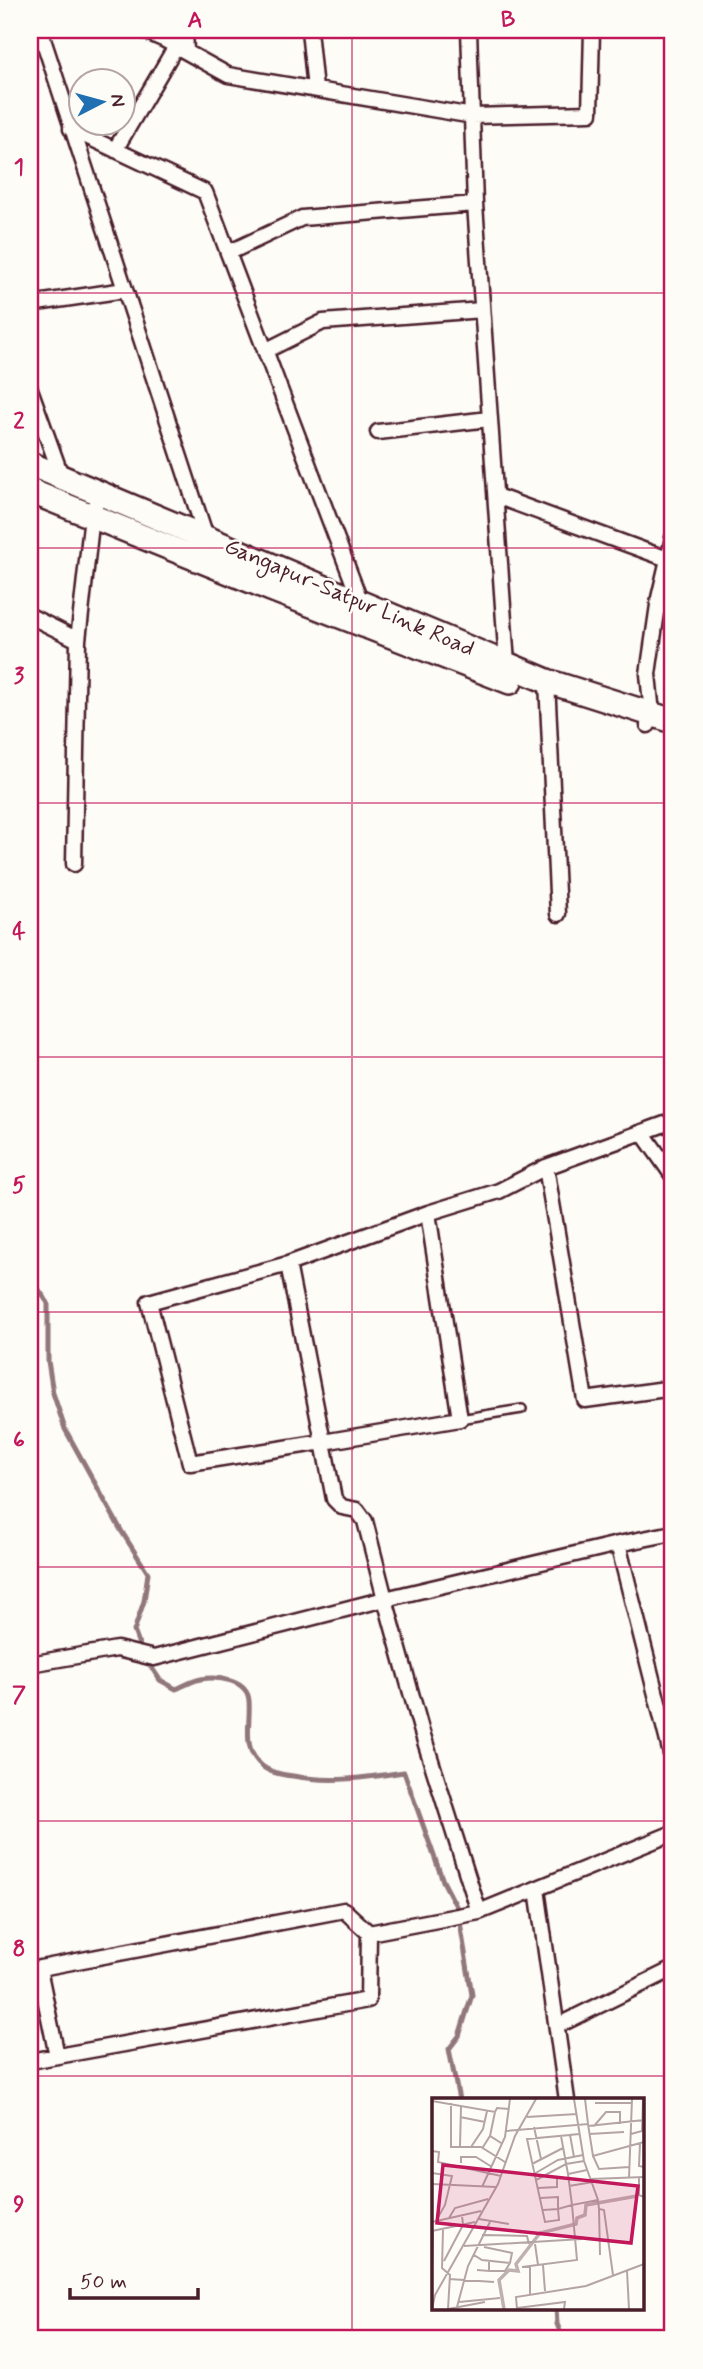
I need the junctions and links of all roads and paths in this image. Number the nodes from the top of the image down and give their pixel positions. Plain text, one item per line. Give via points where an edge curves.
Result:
1 (40, 30) edge
2 (143, 30) edge
3 (185, 30) edge
4 (309, 30) edge
5 (469, 30) edge
6 (592, 30) edge
7 (181, 49) junction
8 (315, 89) junction
9 (66, 113) edge
10 (473, 116) junction
11 (73, 136) edge
12 (86, 136) edge
13 (115, 150) junction
14 (475, 204) junction
15 (228, 253) junction
16 (125, 290) junction
17 (30, 304) edge
18 (482, 310) junction
19 (265, 351) junction
20 (30, 389) edge
21 (489, 419) junction
22 (379, 432) dead end
23 (30, 464) edge
24 (62, 478) junction
25 (30, 491) edge
26 (99, 493) junction
27 (496, 496) junction
28 (92, 516) junction
29 (673, 538) edge
30 (204, 549) junction
31 (671, 560) edge
32 (361, 603) junction
33 (30, 616) edge
34 (78, 640) junction
35 (507, 664) junction
36 (548, 689) junction
37 (658, 720) edge
38 (673, 734) edge
39 (74, 864) dead end
40 (558, 915) dead end
41 (673, 1121) edge
42 (642, 1132) junction
43 (546, 1167) junction
44 (673, 1176) edge
45 (428, 1213) junction
46 (288, 1264) junction
47 (673, 1388) edge
48 (522, 1409) dead end
49 (460, 1419) junction
50 (323, 1442) junction
51 (673, 1534) edge
52 (618, 1544) junction
53 (385, 1599) junction
54 (30, 1664) edge
55 (673, 1762) edge
56 (673, 1833) edge
57 (537, 1889) junction
58 (473, 1913) junction
59 (369, 1933) junction
60 (34, 1969) edge
61 (673, 1969) edge
62 (556, 2026) junction
63 (57, 2056) junction
64 (30, 2061) edge
65 (567, 2098) edge

1 - 9 street
2 - 7 street
3 - 7 street
4 - 8 street
5 - 10 street
6 - 10 street via 590,113
7 - 8 street via 228,75
7 - 13 street
8 - 10 street
10 - 14 street
11 - 16 street
12 - 13 street
13 - 15 street via 205,192
14 - 15 street via 302,218
14 - 18 street
15 - 19 street
16 - 17 street
16 - 30 street
18 - 19 street via 323,322
18 - 21 street
19 - 32 street
20 - 24 street
21 - 22 street
21 - 27 street
23 - 24 main road, Gangapur-Satpur Link Road
24 - 26 main road, Gangapur-Satpur Link Road
25 - 28 main road, Gangapur-Satpur Link Road
26 - 28 street
26 - 30 main road, Gangapur-Satpur Link Road
27 - 31 street
27 - 35 street
28 - 30 main road, Gangapur-Satpur Link Road
28 - 34 street
29 - 31 street
30 - 32 main road, Gangapur-Satpur Link Road
30 - 36 main road, Gangapur-Satpur Link Road
31 - 37 street via 659,598 649,674
32 - 35 main road, Gangapur-Satpur Link Road
33 - 34 street
34 - 39 street
35 - 36 main road, Gangapur-Satpur Link Road
36 - 37 main road, Gangapur-Satpur Link Road
36 - 40 street
37 - 38 main road, Gangapur-Satpur Link Road
41 - 42 street
42 - 43 street
42 - 44 street
43 - 45 street via 499,1191
43 - 47 street via 585,1400
45 - 46 street
45 - 49 street
46 - 50 street
46 - 50 street via 149,1302 190,1463
48 - 49 lane
49 - 50 street
50 - 53 street via 334,1499 342,1507 357,1510 365,1521
51 - 52 street
52 - 53 street
52 - 55 street
53 - 54 street via 154,1658 117,1649
53 - 58 street
56 - 57 street
57 - 58 street
57 - 62 street
58 - 59 street
59 - 60 street via 344,1910
59 - 63 street via 368,2000
60 - 63 street
61 - 62 street
62 - 65 street
63 - 64 street

